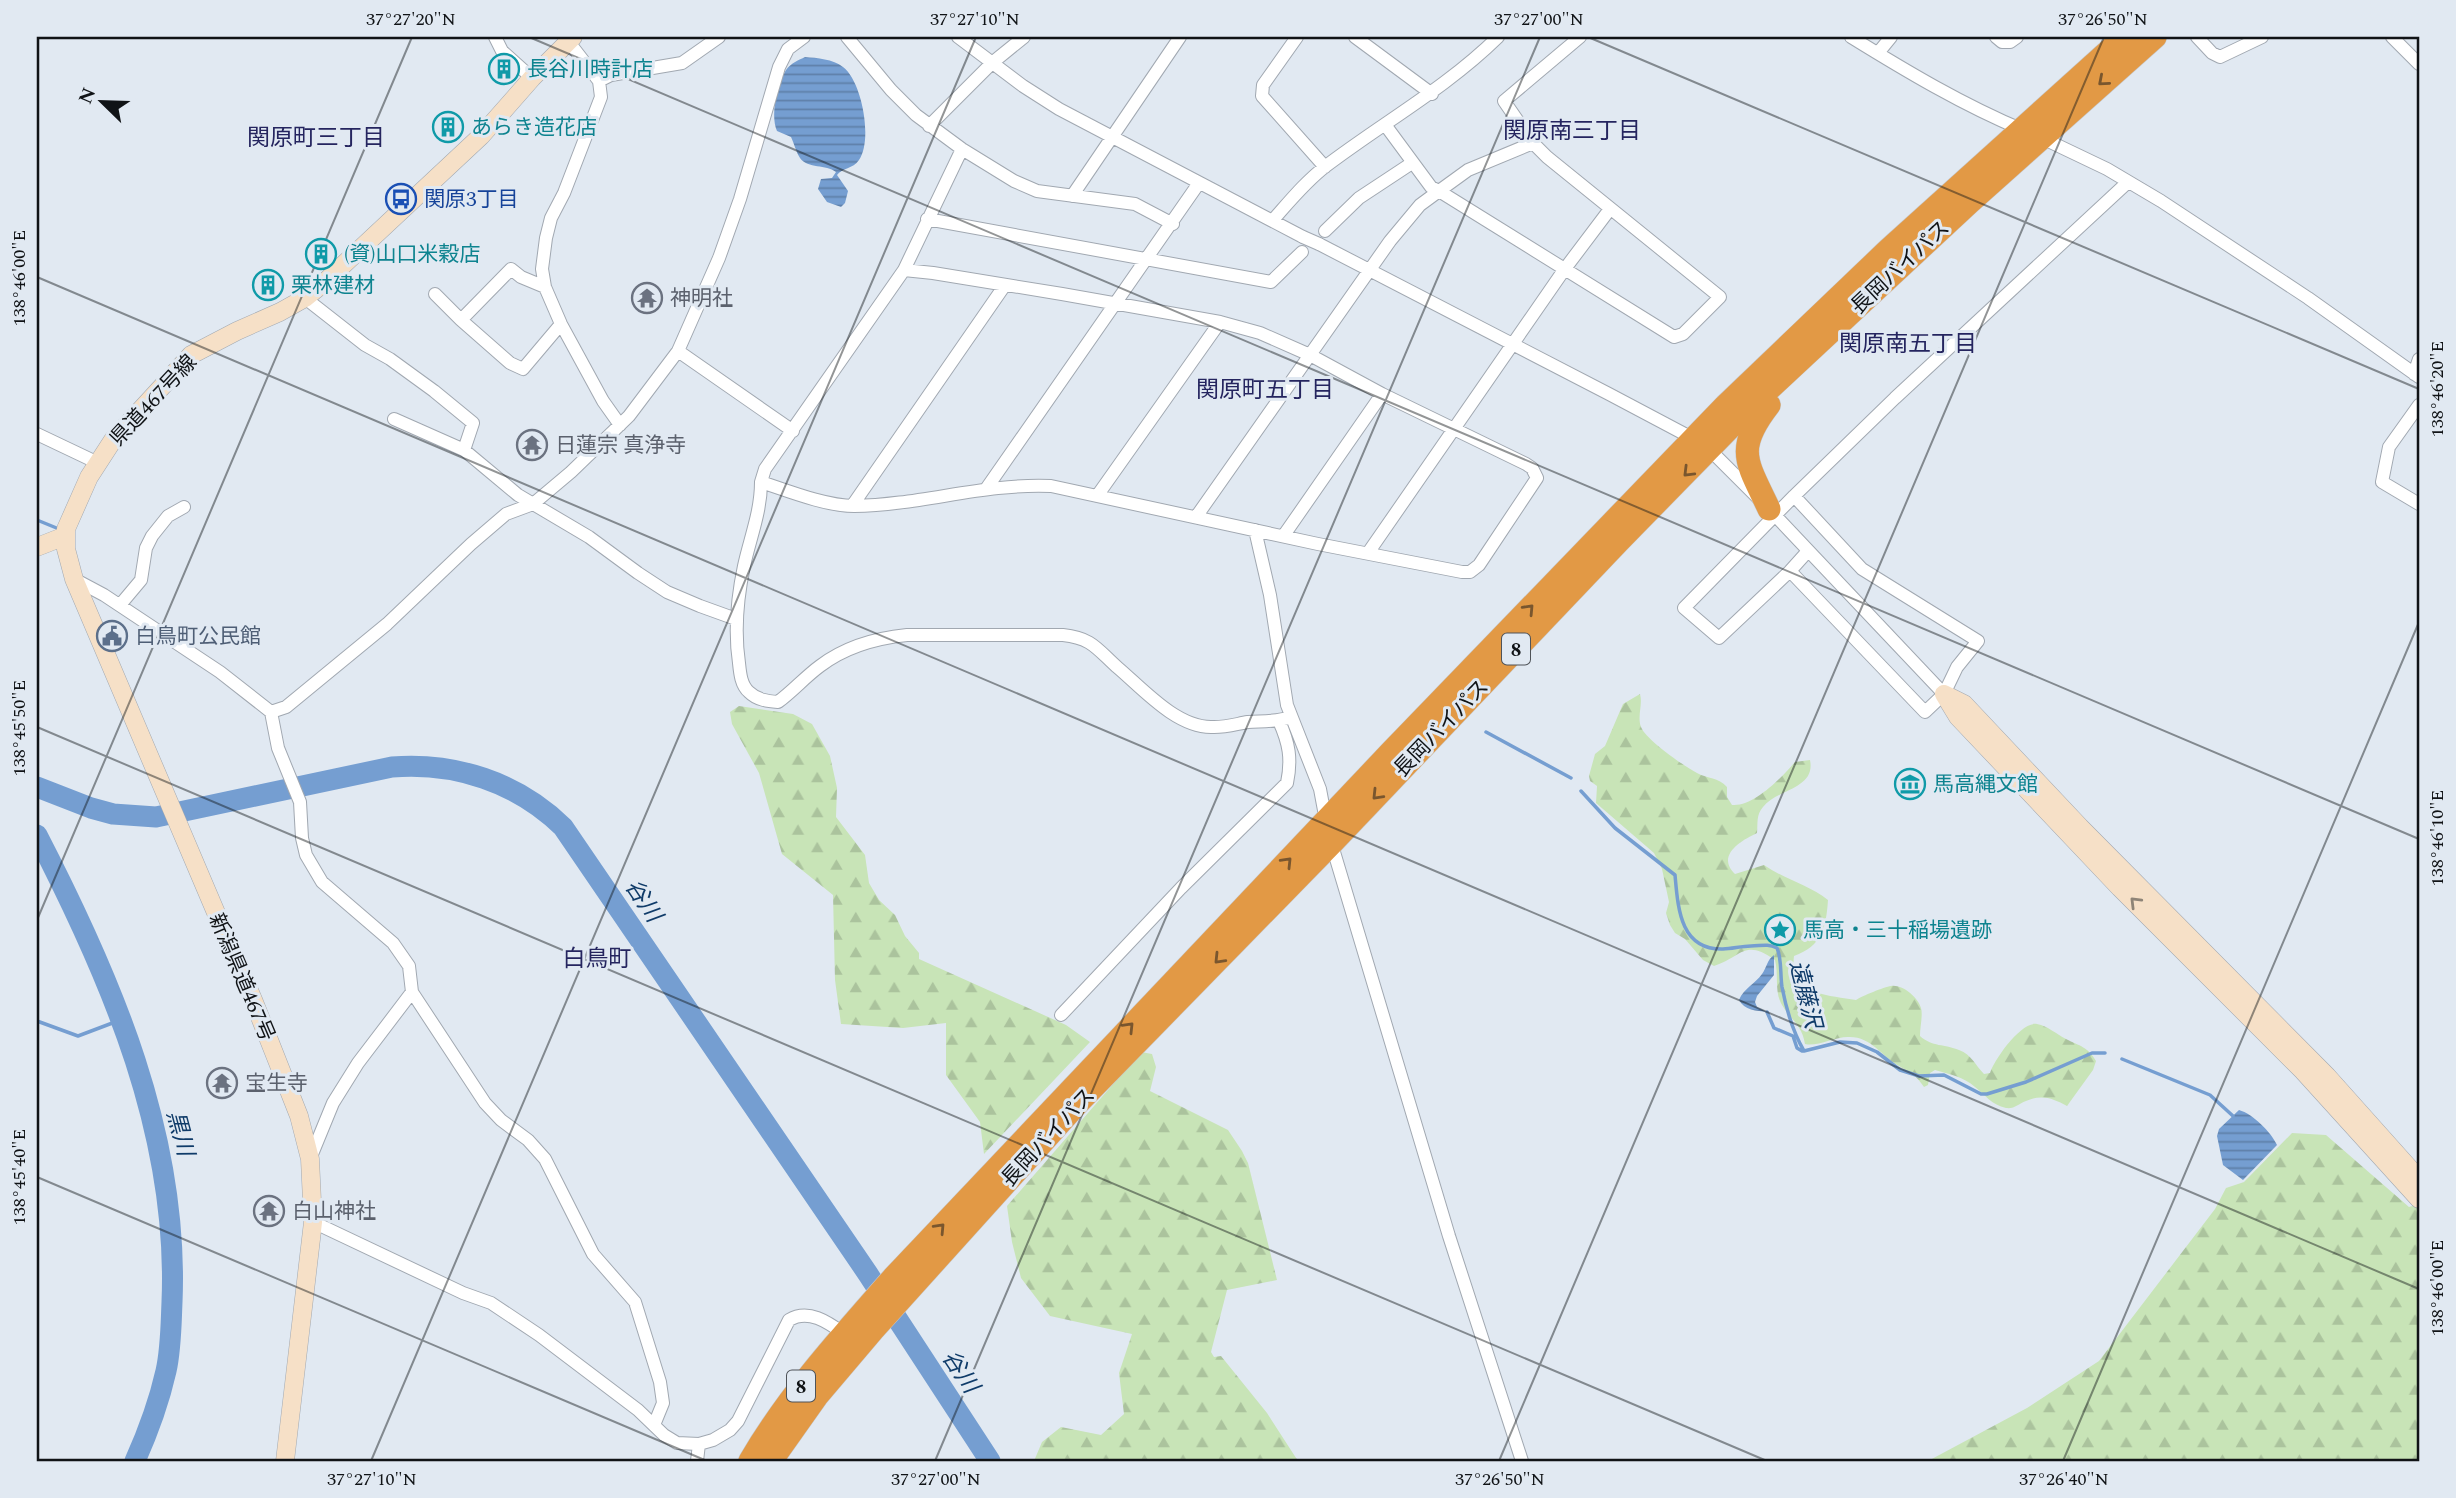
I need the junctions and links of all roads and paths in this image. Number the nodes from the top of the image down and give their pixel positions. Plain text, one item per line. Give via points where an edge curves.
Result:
1 (495, 37) edge
2 (719, 37) edge
3 (804, 37) edge
4 (847, 37) edge
5 (958, 37) edge
6 (1024, 37) edge
7 (1297, 37) edge
8 (1355, 37) edge
9 (1498, 37) edge
10 (1580, 37) edge
11 (1851, 37) edge
12 (1891, 37) edge
13 (1996, 37) edge
14 (2017, 37) edge
15 (2124, 37) edge
16 (2155, 37) edge
17 (2197, 37) edge
18 (2262, 37) edge
19 (2392, 37) edge
20 (570, 39) edge
21 (1174, 39) edge
22 (1878, 54) junction
23 (992, 64) junction
24 (2419, 64) edge
25 (532, 78) junction
26 (599, 81) junction
27 (1432, 94) junction
28 (929, 126) junction
29 (1386, 126) junction
30 (2032, 134) junction
31 (1112, 137) junction
32 (1533, 143) junction
33 (962, 149) junction
34 (1412, 163) junction
35 (1325, 167) junction
36 (2128, 182) junction
37 (1199, 183) junction
38 (1439, 191) junction
39 (1072, 197) junction
40 (1610, 209) junction
41 (927, 219) junction
42 (1273, 220) junction
43 (1172, 224) junction
44 (1325, 231) dead end
45 (1302, 252) dead end
46 (1149, 259) junction
47 (904, 270) junction
48 (1564, 270) junction
49 (1368, 271) junction
50 (1005, 285) junction
51 (545, 287) junction
52 (435, 294) dead end
53 (305, 298) junction
54 (1115, 304) junction
55 (461, 320) junction
56 (1220, 322) junction
57 (561, 324) junction
58 (1512, 345) junction
59 (1817, 345) junction
60 (678, 351) junction
61 (1310, 355) junction
62 (2419, 359) edge
63 (2417, 375) edge
64 (1382, 394) junction
65 (2419, 405) edge
66 (394, 419) dead end
67 (620, 425) junction
68 (1454, 429) junction
69 (793, 431) junction
70 (37, 434) edge
71 (1702, 444) junction
72 (464, 450) junction
73 (98, 463) junction
74 (761, 482) junction
75 (986, 489) junction
76 (1097, 496) junction
77 (1794, 496) junction
78 (533, 504) junction
79 (2419, 504) edge
80 (852, 506) junction
81 (184, 508) dead end
82 (1772, 512) junction
83 (1196, 517) junction
84 (1255, 530) junction
85 (1284, 535) junction
86 (65, 536) junction
87 (37, 547) edge
88 (1808, 551) junction
89 (1368, 553) junction
90 (1790, 571) junction
91 (74, 579) junction
92 (120, 605) junction
93 (736, 619) junction
94 (1944, 694) junction
95 (271, 712) junction
96 (1285, 719) junction
97 (1329, 832) junction
98 (412, 992) junction
99 (1061, 1015) dead end
100 (310, 1159) junction
101 (2419, 1179) edge
102 (2419, 1199) edge
103 (313, 1222) junction
104 (856, 1329) junction
105 (817, 1396) junction
106 (654, 1425) junction
107 (699, 1444) junction
108 (285, 1461) edge
109 (697, 1461) edge
110 (750, 1461) edge
111 (771, 1461) edge
112 (780, 1461) edge
113 (1522, 1461) edge

1 - 25 street via 502,51
2 - 26 street via 682,63
3 - 60 street via 788,49 779,67 736,211
4 - 28 street via 891,90
5 - 23 street
6 - 23 street
7 - 35 street via 1263,85 1262,96
8 - 27 street
9 - 27 street
10 - 32 street via 1504,101
11 - 22 street
12 - 22 street
13 - 14 street via 2002,42
15 - 30 highway, 長岡バイパス / 8
16 -> 30 highway, 長岡バイパス / 8
17 - 18 street via 2220,57
19 - 24 street
20 - 25 main road, 県道467号線
20 - 26 street
21 - 31 street
22 - 30 street
23 - 28 street
23 - 31 street via 1059,109
25 - 53 main road, 県道467号線 via 481,136
26 - 51 street via 599,105 548,228 542,269
27 - 29 street
28 - 33 street
29 - 34 street
29 - 35 street
30 - 36 street
30 - 59 highway, 長岡バイパス / 8
30 - 71 highway, 長岡バイパス / 8 via 1888,250 1725,406
31 - 37 street
31 - 39 street
32 - 38 street via 1468,170
32 - 40 street
33 - 39 street via 1026,187
33 - 41 street
34 - 38 street
34 - 44 street via 1359,198
35 - 42 street
36 - 63 street
36 - 77 street via 1945,349
37 - 42 street
37 - 43 street
38 - 48 street
38 - 49 street via 1405,221
39 - 43 street via 1135,204
40 - 48 street
40 - 48 street via 1720,297 1683,334 1674,337
41 - 46 street
41 - 47 street
42 - 49 street, bridge
43 - 46 street
45 - 46 street via 1271,282
46 - 54 street
47 - 50 street
47 - 69 street
48 - 58 street
49 - 58 street
49 - 61 street
50 - 54 street
50 - 80 street
51 - 55 street via 511,268
51 - 57 street
52 - 55 street
53 - 72 street via 473,424
53 - 73 main road, 県道467号線 via 191,355 113,440
54 - 56 street
54 - 75 street
55 - 57 street via 523,369
56 - 61 street via 1260,332
56 - 76 street
57 - 67 street
58 - 68 street
58 - 71 street
59 - 71 highway, 長岡バイパス / 8 via 1755,403
59 - 82 highway via 1748,439 1746,457
60 - 67 street
60 - 69 street
61 - 64 street
61 - 83 street
62 - 63 street
64 - 68 street
64 - 85 street
65 - 79 street via 2389,447 2382,482
66 - 72 street
67 - 78 street
68 - 89 street
68 - 89 street via 1526,464 1537,478 1479,565 1462,572
69 - 74 street via 765,469
70 - 73 street
71 - 82 street
71 - 97 highway, 長岡バイパス / 8 via 1600,533
72 - 78 street
73 - 86 main road, 県道467号線
74 - 80 street
74 - 93 street via 761,502
75 - 76 street via 1043,485
75 - 80 street
76 - 83 street
77 - 82 street
77 - 94 street via 1862,569 1978,641 1957,667
78 - 93 street via 667,592
78 - 95 street via 506,514 387,624 286,707
81 - 92 street via 168,516 152,536 141,580
82 - 88 street
82 - 90 street via 1684,608 1719,638
83 - 84 street
84 - 85 street
84 - 96 street via 1274,617
85 - 89 street
86 - 87 main road
86 - 91 main road
88 - 90 street
88 - 94 street
90 - 94 street via 1925,712
91 - 92 street
91 - 100 main road, 新潟県道467号 via 299,1116
92 - 95 street
93 - 96 street via 743,686 762,701 778,702 835,656 882,638 1063,635 1094,644 1166,710 1190,725
94 - 101 main road via 1964,704 2327,1076
102 -> 94 main road via 2303,1071 1958,717
95 - 98 street via 278,748 300,802 302,838 314,872 393,943 409,966
96 - 97 street via 1320,789
96 - 99 street via 1292,763 1287,783
97 - 104 highway, 長岡バイパス / 8
97 - 113 street via 1449,1236
98 - 100 street via 333,1103
98 - 106 street via 485,1103 545,1159 593,1254 635,1303 660,1382 663,1403
100 - 103 main road, 新潟県道467号
103 - 106 street via 491,1303
103 - 108 main road, 新潟県道467号
104 - 105 highway, 長岡バイパス / 8
104 - 107 street via 811,1315 789,1320 738,1421 718,1437
104 - 110 highway, 長岡バイパス / 8 via 789,1402
105 - 111 highway, 長岡バイパス / 8
105 - 112 highway
106 - 107 street via 677,1443
107 - 109 street

